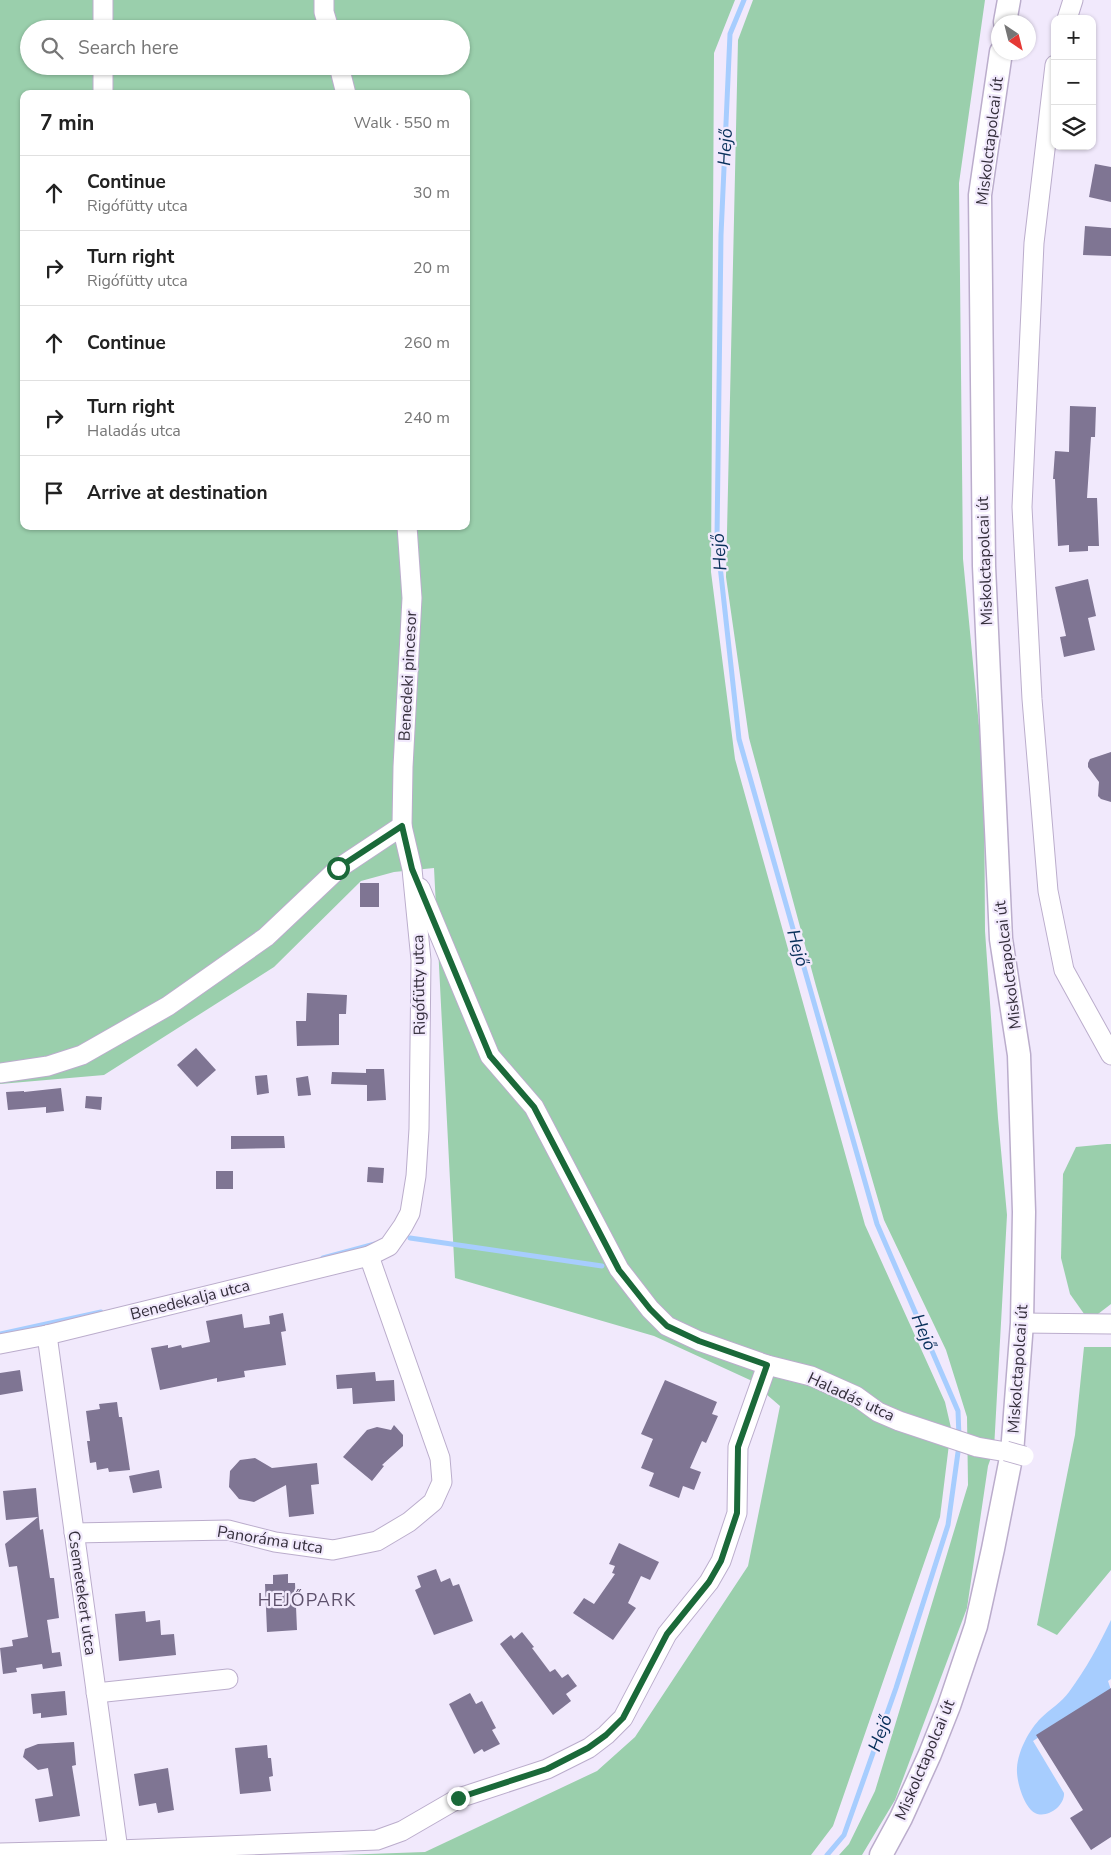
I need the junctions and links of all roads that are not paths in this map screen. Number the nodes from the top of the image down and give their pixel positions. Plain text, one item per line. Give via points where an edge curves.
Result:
1 (103, 0) edge
2 (324, 0) edge
3 (1009, 0) edge
4 (1073, 0) edge
5 (1007, 15) edge
6 (1068, 15) edge
7 (103, 20) edge
8 (326, 20) edge
9 (1000, 60) edge
10 (103, 75) edge
11 (341, 75) edge
12 (103, 90) edge
13 (345, 90) edge
14 (1051, 99) edge
15 (407, 530) edge
16 (402, 826) junction
17 (412, 869) junction
18 (1111, 1055) edge
19 (0, 1073) edge
20 (374, 1254) junction
21 (1022, 1323) junction
22 (1111, 1324) edge
23 (47, 1335) junction
24 (0, 1344) edge
25 (767, 1365) junction
26 (1014, 1453) junction
27 (74, 1533) junction
28 (228, 1679) dead end
29 (96, 1693) junction
30 (118, 1850) junction
31 (0, 1853) edge
32 (881, 1855) edge

1 - 7 street
2 - 8 street
3 - 5 street
4 - 6 street
9 - 21 street, Miskolctapolcai út via 980,195 984,566 1001,939 1019,1055 1024,1212
10 - 12 street
11 - 13 street
14 - 18 street via 1034,243 1022,507 1032,699 1048,891 1064,970
15 - 16 street, Benedeki pincesor via 412,598
16 - 17 street, Rigófütty utca
16 - 19 street via 338,868 266,937 168,1006 82,1056 48,1066
17 - 20 street, Rigófütty utca via 421,960 416,1176 410,1213 390,1246
17 - 25 street, Haladás utca via 490,1056 534,1107 619,1270 667,1326
20 - 23 street, Benedekalja utca
20 - 27 street, Panoráma utca via 440,1458 442,1482 433,1502 409,1522 377,1541 332,1550 275,1542 228,1530
21 - 22 street
21 - 26 street, Miskolctapolcai út
23 - 24 street, Benedekalja utca
23 - 27 street, Csemetekert utca
25 - 26 street, Haladás utca via 810,1376 856,1396 878,1412 979,1446
25 - 30 street via 738,1447 737,1513 721,1561 709,1582 667,1634 623,1718 606,1735 547,1769 458,1798 402,1831 377,1840
26 - 32 street, Miskolctapolcai út via 967,1654 930,1754
27 - 29 street, Csemetekert utca
28 - 29 street
29 - 30 street, Csemetekert utca
30 - 31 street

